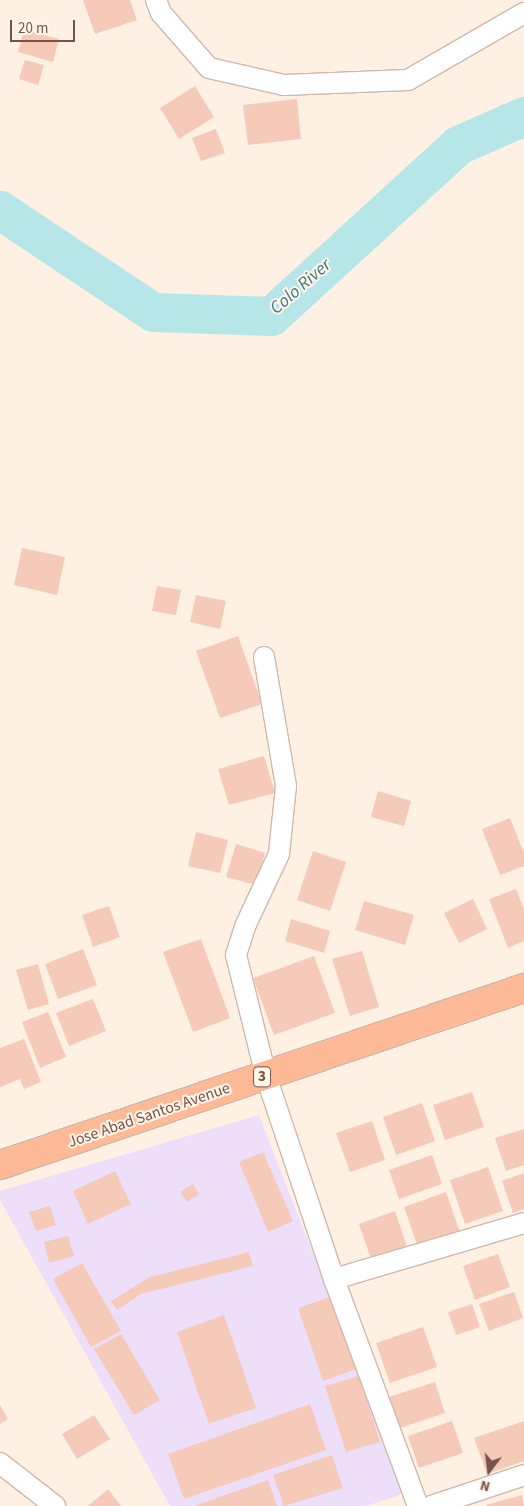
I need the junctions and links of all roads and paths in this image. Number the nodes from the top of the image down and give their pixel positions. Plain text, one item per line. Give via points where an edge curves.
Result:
1 (156, 0) edge
2 (524, 13) edge
3 (264, 658) dead end
4 (524, 988) edge
5 (266, 1076) junction
6 (0, 1165) edge
7 (524, 1224) edge
8 (334, 1279) junction
9 (0, 1463) edge
10 (524, 1474) edge
11 (56, 1506) edge
12 (418, 1506) edge
13 (432, 1506) edge

1 - 2 street via 161,13 209,68 284,85 408,80
3 - 5 street via 285,796 279,854 246,924 236,955
4 - 5 highway, Jose Abad Santos Avenue / 3
5 - 6 highway, Jose Abad Santos Avenue / 3
5 - 8 street
7 - 8 street
8 - 12 street
9 - 11 street
10 - 13 street

